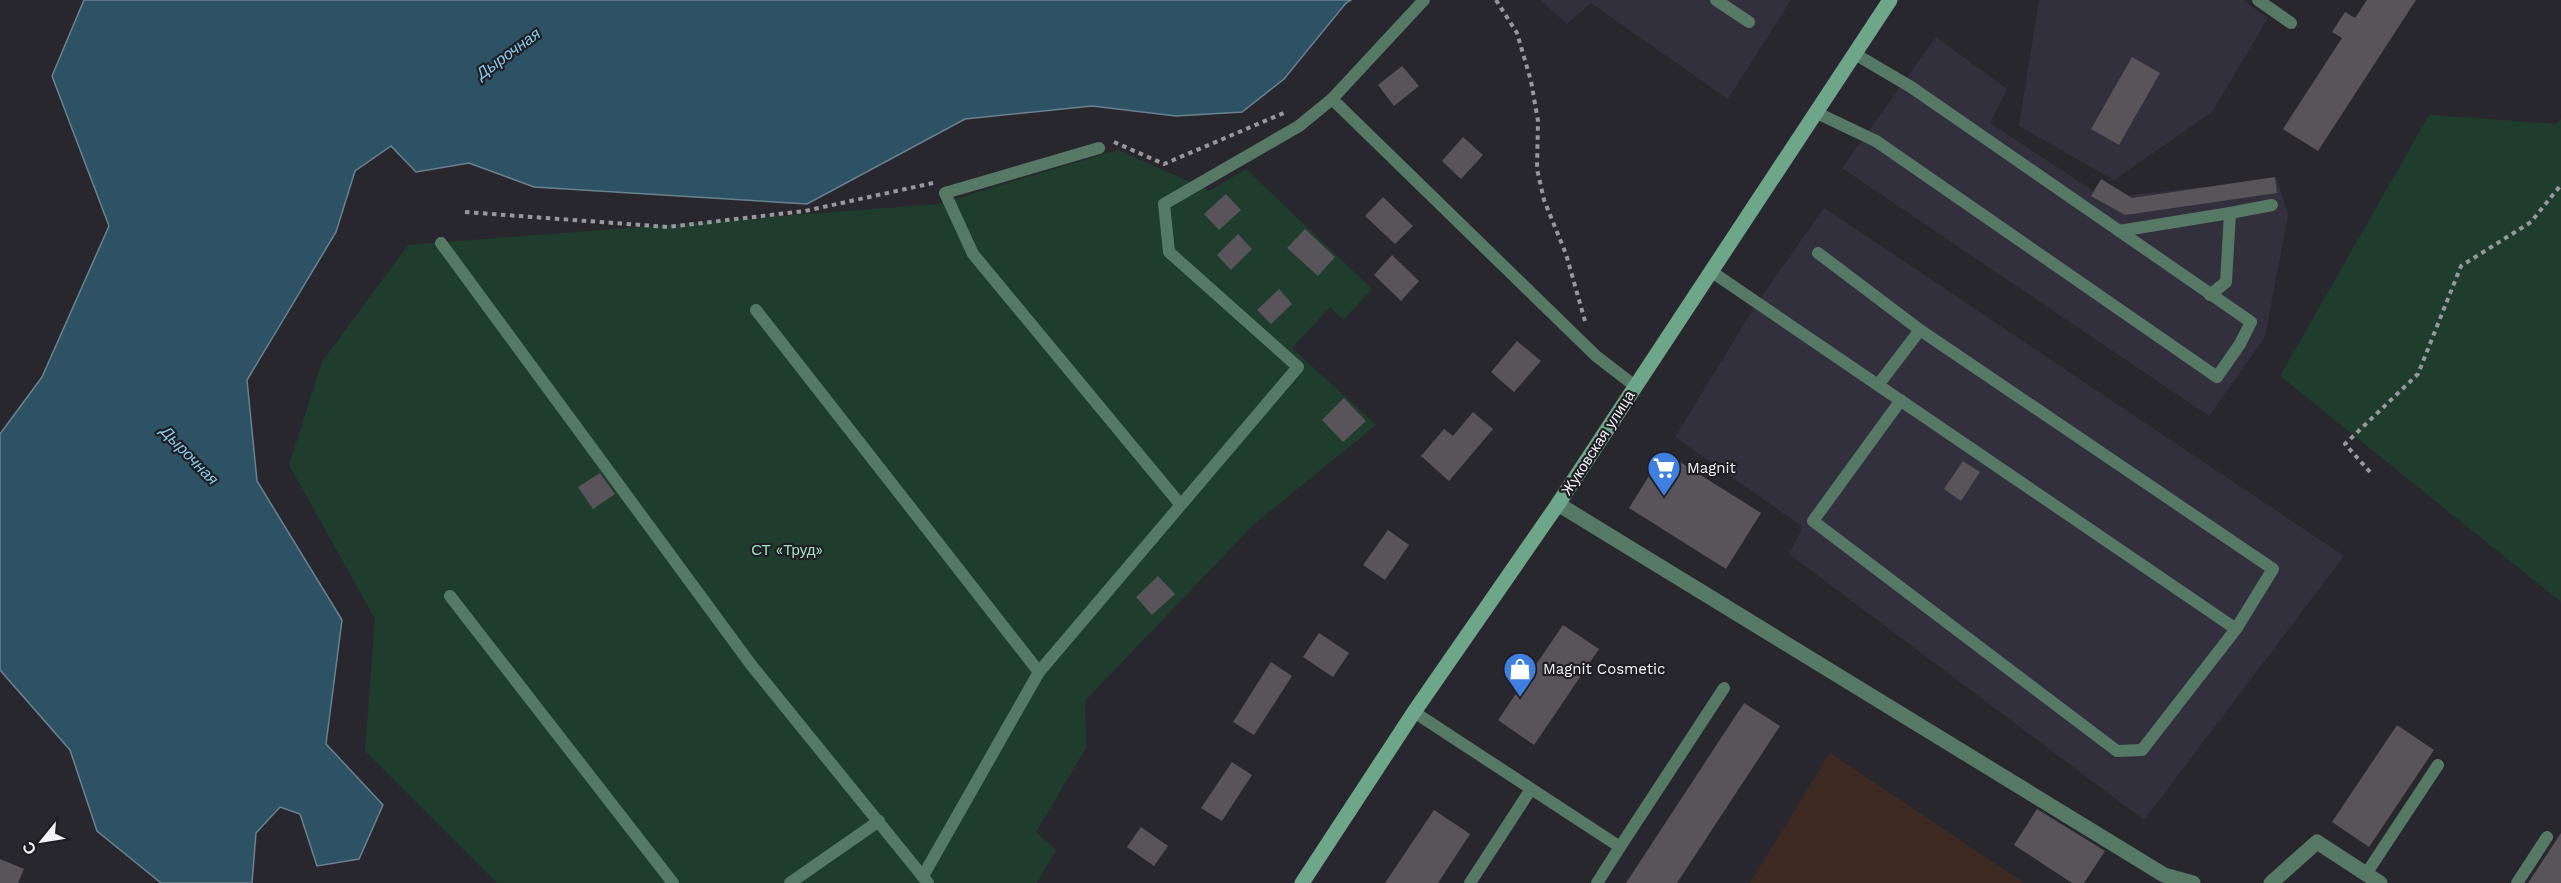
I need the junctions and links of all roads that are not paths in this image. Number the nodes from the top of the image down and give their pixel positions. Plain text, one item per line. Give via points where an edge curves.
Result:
1 (1424, 0) edge
2 (1716, 0) edge
3 (1890, 0) edge
4 (2258, 0) edge
5 (1749, 22) dead end
6 (2291, 23) dead end
7 (1855, 54) junction
8 (1332, 99) junction
9 (1817, 113) junction
10 (1102, 143) road end
11 (2272, 205) dead end
12 (2230, 213) junction
13 (2119, 231) junction
14 (441, 243) dead end
15 (1818, 253) dead end
16 (1712, 272) junction
17 (2210, 295) junction
18 (756, 310) dead end
19 (1920, 330) junction
20 (1878, 385) junction
21 (1635, 386) junction
22 (1900, 400) junction
23 (1180, 504) junction
24 (1558, 504) junction
25 (450, 596) dead end
26 (2236, 629) junction
27 (1039, 672) junction
28 (1724, 688) dead end
29 (1414, 712) junction
30 (2438, 765) dead end
31 (1531, 789) junction
32 (879, 821) junction
33 (2547, 837) dead end
34 (1620, 847) junction
35 (2366, 874) junction
36 (926, 879) edge
37 (673, 883) edge
38 (790, 883) edge
39 (1302, 883) edge
40 (1470, 883) edge
41 (1597, 883) edge
42 (2193, 883) edge
43 (2271, 883) edge
44 (2380, 883) edge
45 (2517, 883) edge

1 - 8 lane
2 - 5 lane
3 - 7 main road, Жуковская улица
4 - 6 lane
7 - 9 main road, Жуковская улица
7 - 13 lane via 1911,87
8 - 21 lane via 1596,356
8 - 23 lane via 1299,126 1164,204 1169,252 1298,367
9 - 16 main road, Жуковская улица
9 - 17 lane via 1876,141 2217,377 2251,322
10 - 23 lane via 945,193 973,254
11 - 12 lane
12 - 13 lane
12 - 17 lane via 2226,282
13 - 17 lane
14 - 32 lane via 752,666
15 - 19 lane
16 - 20 lane
16 - 21 main road, Жуковская улица
18 - 27 lane
19 - 20 lane
19 - 26 lane via 2273,569
20 - 22 lane
21 - 24 main road, Жуковская улица
22 - 26 lane
22 - 26 lane via 1813,521 2117,751 2142,750
23 - 27 lane
24 - 29 main road, Жуковская улица
24 - 42 street via 2164,875
25 - 37 lane
27 - 36 lane
28 - 34 lane
29 - 31 lane
29 - 39 main road, Жуковская улица
30 - 35 lane
31 - 34 lane
31 - 40 lane
32 - 36 lane
32 - 38 lane
33 - 45 lane
34 - 41 lane
35 - 43 street via 2317,842
35 - 44 street

